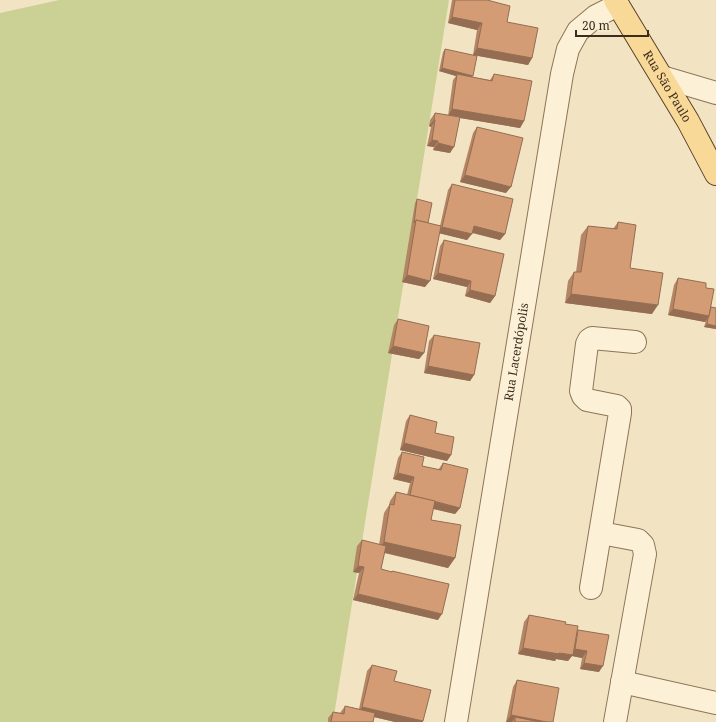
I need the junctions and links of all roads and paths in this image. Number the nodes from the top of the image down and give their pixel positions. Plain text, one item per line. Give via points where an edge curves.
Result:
1 (616, 2) edge
2 (662, 77) junction
3 (716, 93) edge
4 (716, 174) edge
5 (635, 342) dead end
6 (601, 533) junction
7 (591, 588) dead end
8 (622, 682) junction
9 (716, 703) edge
10 (456, 722) edge
11 (615, 722) edge

1 - 2 main road, Rua São Paulo
1 - 10 street, Rua Lacerdópolis via 578,31 568,49 563,68
2 - 3 street
2 - 4 main road, Rua São Paulo
5 - 6 street via 592,338 587,344 581,391 583,396 587,400 620,408
6 - 7 street
6 - 8 street via 638,540 644,545 645,554
8 - 9 street
8 - 11 street

